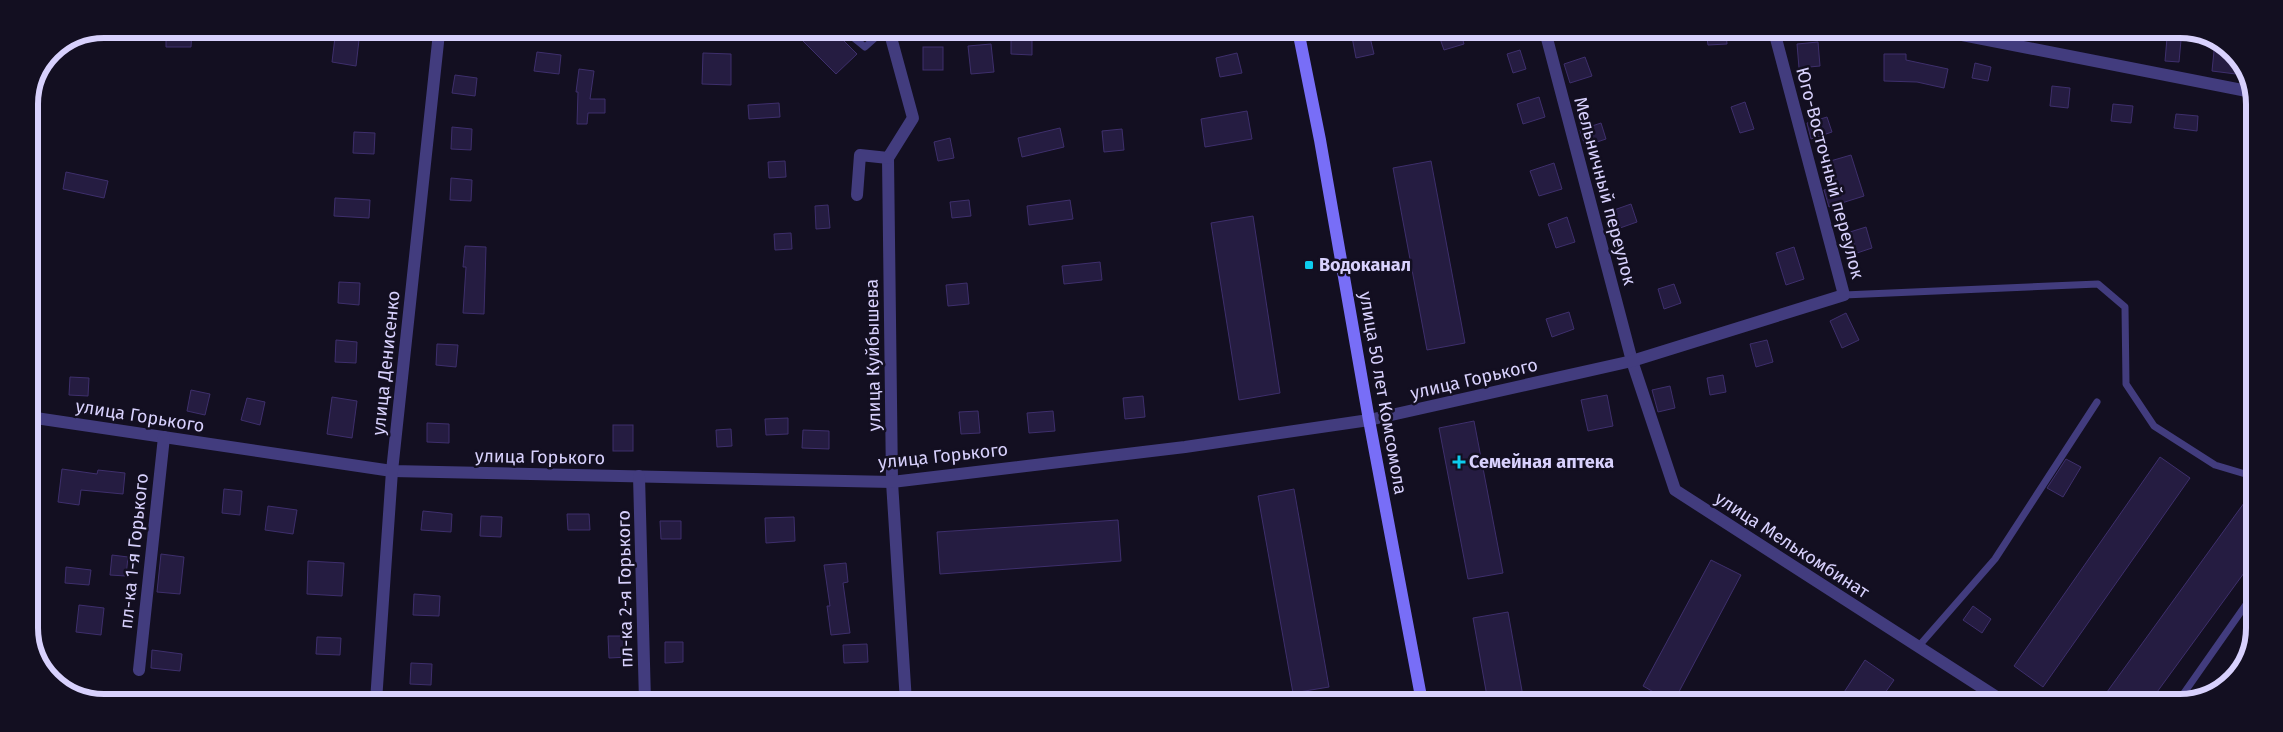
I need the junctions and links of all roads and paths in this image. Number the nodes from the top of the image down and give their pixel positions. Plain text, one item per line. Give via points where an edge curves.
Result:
1 (439, 38) edge
2 (854, 38) edge
3 (875, 38) edge
4 (891, 38) edge
5 (1300, 38) edge
6 (1547, 38) edge
7 (1776, 38) edge
8 (1978, 38) edge
9 (2244, 90) edge
10 (888, 158) junction
11 (857, 195) dead end
12 (1844, 295) junction
13 (1632, 361) junction
14 (2097, 402) dead end
15 (38, 418) edge
16 (1369, 420) junction
17 (164, 437) junction
18 (392, 471) junction
19 (2246, 474) edge
20 (639, 476) junction
21 (892, 482) junction
22 (2246, 605) edge
23 (1918, 647) junction
24 (139, 670) dead end
25 (376, 694) edge
26 (645, 694) edge
27 (905, 694) edge
28 (1420, 694) edge
29 (1992, 694) edge
30 (2183, 694) edge

1 - 18 street, улица Денисенко
2 - 3 lane via 865,47
4 - 10 street via 913,118
5 - 16 street, улица 50 лет Комсомола
6 - 13 street, Мельничный переулок
7 - 12 street, Юго-Восточный переулок
8 - 9 street
10 - 11 street via 860,155
10 - 21 street, улица Куйбышева
12 - 13 street, улица Горького
12 - 19 lane via 2098,284 2125,307 2126,384 2154,426 2214,465
13 - 16 street, улица Горького
13 - 23 street, улица Мелькомбинат via 1675,490
14 - 23 lane via 1994,559
15 - 17 street, улица Горького
16 - 21 street, улица Горького via 1175,448
16 - 28 street, улица 50 лет Комсомола
17 - 18 street, улица Горького
17 - 24 street, пл-ка 1-я Горького
18 - 20 street, улица Горького
18 - 25 street, улица Денисенко
20 - 21 street, улица Горького
20 - 26 street, пл-ка 2-я Горького
21 - 27 street, улица Куйбышева
22 - 30 lane
23 - 29 street, улица Мелькомбинат

